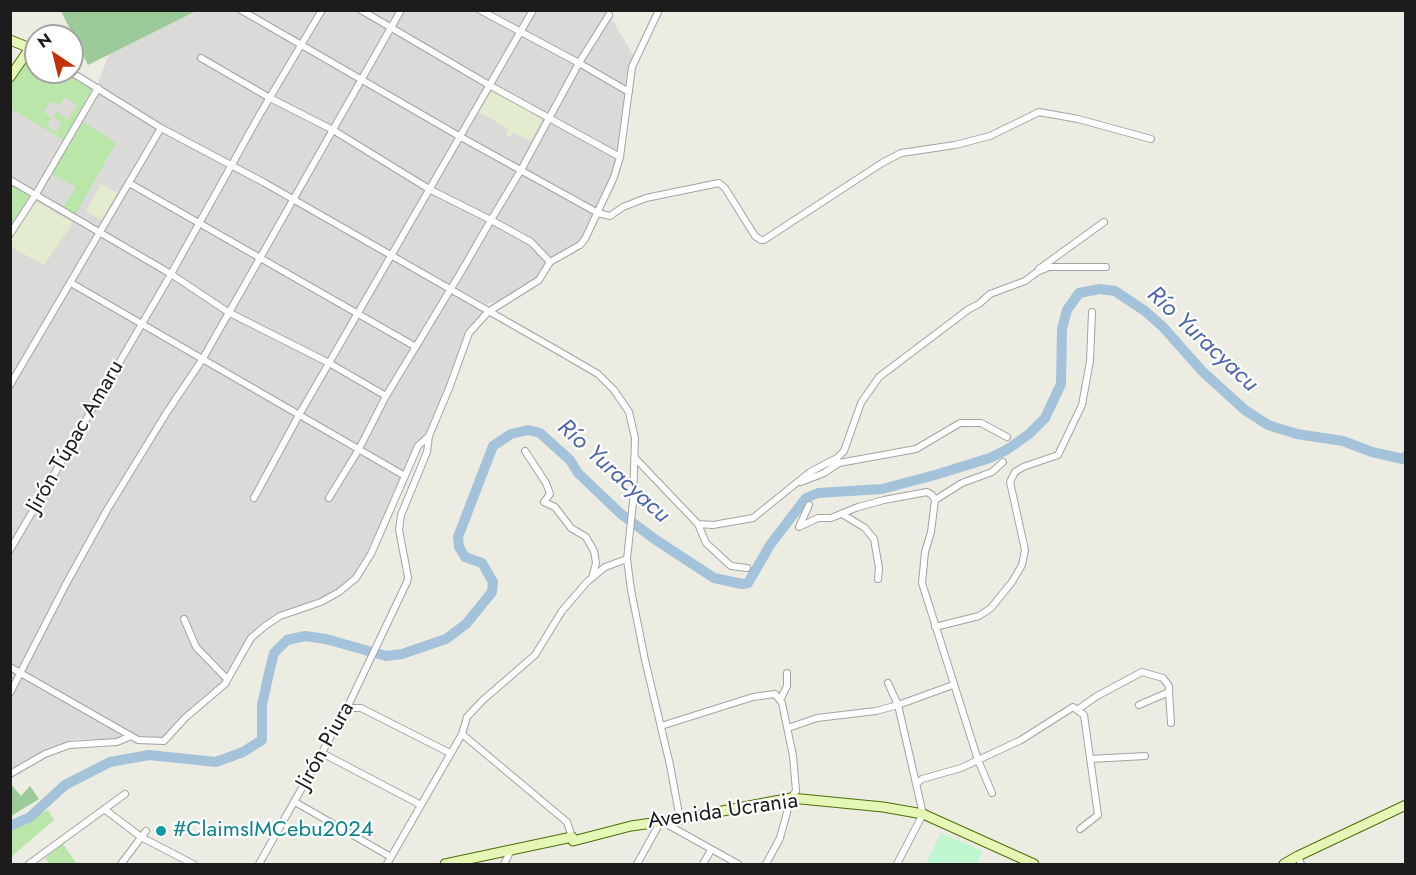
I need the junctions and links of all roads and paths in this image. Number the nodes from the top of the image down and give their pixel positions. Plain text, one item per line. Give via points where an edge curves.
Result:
1 (241, 10) edge
2 (322, 10) edge
3 (361, 10) edge
4 (400, 10) edge
5 (480, 10) edge
6 (533, 10) edge
7 (659, 10) edge
8 (609, 15) dead end
9 (391, 27) junction
10 (520, 33) junction
11 (10, 40) edge
12 (24, 46) edge
13 (302, 46) junction
14 (201, 58) dead end
15 (24, 61) edge
16 (579, 63) junction
17 (10, 77) edge
18 (363, 79) junction
19 (84, 80) edge
20 (489, 85) junction
21 (98, 88) junction
22 (629, 92) junction
23 (270, 98) junction
24 (549, 118) junction
25 (161, 128) junction
26 (333, 130) junction
27 (459, 136) junction
28 (1151, 139) dead end
29 (620, 157) junction
30 (232, 166) junction
31 (521, 170) junction
32 (10, 180) edge
33 (129, 183) junction
34 (429, 189) junction
35 (36, 195) junction
36 (292, 199) junction
37 (598, 213) junction
38 (491, 220) junction
39 (1104, 222) dead end
40 (199, 224) junction
41 (100, 233) junction
42 (10, 234) edge
43 (260, 256) junction
44 (391, 256) junction
45 (550, 262) junction
46 (1106, 267) dead end
47 (1036, 272) junction
48 (171, 274) junction
49 (71, 283) junction
50 (450, 290) junction
51 (228, 312) junction
52 (488, 312) junction
53 (1092, 312) dead end
54 (358, 314) junction
55 (141, 324) junction
56 (416, 347) junction
57 (202, 360) junction
58 (329, 363) junction
59 (10, 386) edge
60 (386, 396) junction
61 (299, 415) junction
62 (429, 436) junction
63 (1007, 437) dead end
64 (359, 449) junction
65 (525, 451) dead end
66 (635, 457) junction
67 (1003, 462) dead end
68 (405, 476) junction
69 (798, 481) junction
70 (254, 498) dead end
71 (329, 498) dead end
72 (935, 501) junction
73 (809, 505) dead end
74 (842, 514) junction
75 (698, 524) junction
76 (10, 550) edge
77 (627, 560) junction
78 (747, 568) dead end
79 (592, 578) junction
80 (878, 579) dead end
81 (184, 619) dead end
82 (936, 627) junction
83 (10, 667) edge
84 (20, 673) junction
85 (787, 673) dead end
86 (227, 679) junction
87 (888, 684) dead end
88 (953, 685) junction
89 (1169, 692) junction
90 (10, 693) edge
91 (780, 700) junction
92 (898, 705) junction
93 (1138, 705) dead end
94 (348, 708) junction
95 (1075, 709) junction
96 (1171, 723) dead end
97 (661, 726) junction
98 (788, 728) junction
99 (462, 734) junction
100 (131, 736) junction
101 (322, 753) junction
102 (450, 753) junction
103 (1145, 756) dead end
104 (1090, 759) junction
105 (978, 760) junction
106 (10, 774) edge
107 (916, 784) junction
108 (992, 793) dead end
109 (124, 794) dead end
110 (791, 798) junction
111 (295, 802) junction
112 (1406, 805) edge
113 (421, 806) junction
114 (104, 809) junction
115 (923, 814) junction
116 (680, 819) junction
117 (661, 821) junction
118 (1080, 829) dead end
119 (144, 834) junction
120 (572, 837) junction
121 (711, 850) junction
122 (510, 852) junction
123 (391, 857) junction
124 (1299, 860) edge
125 (1016, 861) edge
126 (29, 864) edge
127 (121, 864) edge
128 (193, 864) edge
129 (259, 864) edge
130 (387, 864) edge
131 (445, 864) edge
132 (504, 864) edge
133 (637, 864) edge
134 (703, 864) edge
135 (738, 864) edge
136 (765, 864) edge
137 (897, 864) edge
138 (1034, 864) edge
139 (1284, 864) edge

1 - 13 street
2 - 13 street, Jirón Túpac Amaru
3 - 9 street
4 - 9 street
5 - 10 street
6 - 10 street
7 - 22 street via 632,67
8 - 16 street
9 - 18 street
9 - 20 street
10 - 16 street
10 - 20 street
11 - 12 street
13 - 18 street
13 - 23 street, Jirón Túpac Amaru
14 - 23 street
15 - 17 street
16 - 22 street
16 - 24 street
18 - 26 street
18 - 27 street
19 - 21 street
20 - 24 street
20 - 27 street
21 - 25 street
21 - 35 street
22 - 29 street
23 - 26 street
23 - 30 street, Jirón Túpac Amaru
24 - 29 street
24 - 31 street
25 - 30 street
25 - 33 street
26 - 34 street
26 - 36 street
27 - 31 street
27 - 34 street
28 - 37 street via 1039,112 990,136 900,153 764,240 755,236 719,183 646,198 610,216
29 - 37 street
30 - 36 street
30 - 40 street, Jirón Túpac Amaru
31 - 37 street
31 - 38 street
32 - 35 street
33 - 40 street
33 - 41 street
34 - 38 street
34 - 44 street
35 - 41 street
35 - 42 street
36 - 43 street
36 - 44 street
37 - 45 street via 580,245
38 - 45 street via 531,242
38 - 50 street
39 - 47 street
40 - 43 street
40 - 48 street, Jirón Túpac Amaru
41 - 48 street
41 - 49 street
43 - 51 street
43 - 54 street
44 - 50 street
44 - 54 street
45 - 52 street via 539,280
46 - 47 street via 1049,267
47 - 69 street via 1025,281 990,294 879,377 861,403 844,451
48 - 51 street
48 - 55 street, Jirón Túpac Amaru
49 - 55 street
49 - 59 street
50 - 52 street
50 - 56 street
51 - 57 street
51 - 58 street
52 - 62 street via 470,333
52 - 66 street via 598,374 629,412
53 - 82 street via 1090,361 1082,405 1058,455 1023,467 1010,482 1024,540 1022,565 991,608 979,616
54 - 56 street
54 - 58 street
55 - 57 street
55 - 76 street, Jirón Túpac Amaru
56 - 60 street
57 - 61 street
57 - 84 street via 128,476
58 - 60 street
58 - 61 street
60 - 64 street
61 - 64 street
61 - 70 street
62 - 68 street via 418,446
62 - 94 street, Jirón Piura via 428,452 401,515 399,538 408,576
63 - 69 street via 981,423 960,423 916,448 839,463 824,473
64 - 68 street
64 - 71 street
65 - 79 street via 546,483 550,494 544,502 555,507 571,528 586,537 594,551
66 - 75 street
66 - 77 street
67 - 72 street via 992,472 962,483
68 - 86 street via 371,554 356,578 330,597 280,616 265,626 251,638
69 - 75 street via 753,518
72 - 74 street via 927,492
72 - 82 street via 922,583
73 - 74 street via 799,526
74 - 80 street via 865,528 874,539
75 - 78 street via 706,543 730,566
77 - 79 street via 605,567
77 - 97 street via 642,649
79 - 99 street via 562,611 535,655 467,717
81 - 86 street via 196,647
82 - 88 street
83 - 84 street
84 - 90 street
84 - 100 street
85 - 91 street via 787,686
86 - 100 street via 164,741
87 - 92 street
88 - 92 street
88 - 105 street
89 - 93 street
89 - 95 street via 1163,678 1142,672
89 - 96 street
91 - 97 street via 775,694 753,697
91 - 98 street
92 - 98 street via 817,718
92 - 107 street
94 - 101 street, Jirón Piura
94 - 102 street via 361,708
95 - 104 street via 1084,715
95 - 105 street
97 - 116 street
98 - 110 street via 796,782
99 - 102 street
99 - 120 street via 567,822
100 - 106 street via 117,742 69,745
101 - 111 street, Jirón Piura
101 - 113 street
102 - 113 street
103 - 104 street
104 - 118 street via 1098,815
105 - 107 street
105 - 108 street
107 - 115 street
109 - 114 street
110 - 115 main road, Avenida Ucrania
110 - 116 main road, Avenida Ucrania
110 - 136 street via 780,838
111 - 123 street
111 - 129 street, Jirón Piura
112 - 124 main road
113 - 123 street
114 - 119 street
114 - 126 street
115 - 125 main road, Avenida Ucrania
115 - 137 street
116 - 117 main road, Avenida Ucrania
117 - 120 main road, Avenida Ucrania via 573,841
117 - 121 street
117 - 133 street
119 - 127 street
119 - 128 street
120 - 122 main road, Avenida Ucrania
121 - 134 street
121 - 135 street
122 - 131 main road, Avenida Ucrania
122 - 132 street
123 - 130 street
124 - 139 main road
125 - 138 main road, Avenida Ucrania

